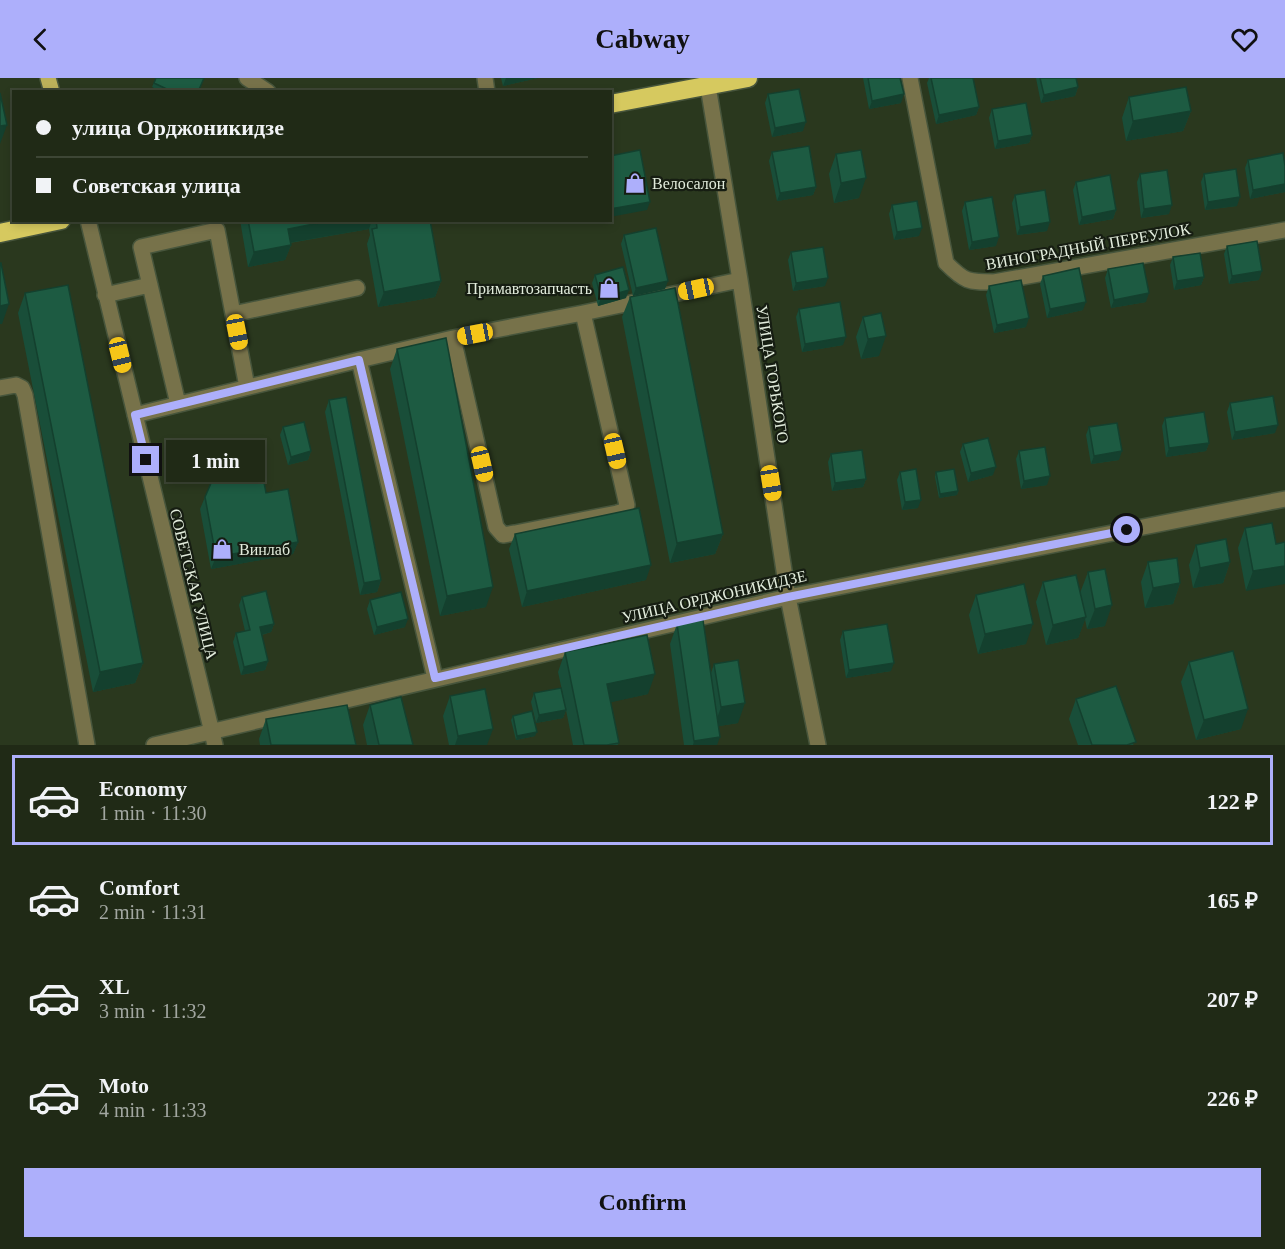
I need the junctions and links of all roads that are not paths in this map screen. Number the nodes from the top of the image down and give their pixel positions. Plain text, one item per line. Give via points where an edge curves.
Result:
1 (247, 78) edge
2 (748, 78) edge
3 (910, 78) edge
4 (708, 82) edge
5 (265, 90) edge
6 (612, 104) edge
7 (52, 222) edge
8 (88, 222) edge
9 (1285, 230) edge
10 (0, 233) edge
11 (740, 280) junction
12 (150, 285) junction
13 (357, 288) dead end
14 (105, 295) junction
15 (584, 313) junction
16 (233, 314) junction
17 (453, 338) junction
18 (359, 360) junction
19 (247, 387) junction
20 (0, 388) edge
21 (178, 404) junction
22 (135, 415) junction
23 (1285, 499) edge
24 (788, 597) junction
25 (435, 678) junction
26 (213, 739) edge
27 (87, 745) edge
28 (154, 745) edge
29 (818, 745) edge

1 - 5 street
2 - 4 highway
3 - 9 street, ВИНОГРАДНЫЙ ПЕРЕУЛОК via 946,263 970,282 994,282
4 - 6 highway
4 - 11 street, УЛИЦА ГОРЬКОГО
7 - 10 highway
8 - 14 street, СОВЕТСКАЯ УЛИЦА
11 - 15 street
11 - 24 street, УЛИЦА ГОРЬКОГО
12 - 14 street
12 - 16 street via 141,247 217,230
12 - 21 street
13 - 16 street
14 - 22 street, СОВЕТСКАЯ УЛИЦА
15 - 17 street
15 - 17 street via 627,505 617,513 515,533 503,535 496,527
16 - 19 street
17 - 18 street
18 - 19 street
18 - 25 street
19 - 21 street
20 - 27 street via 16,385 25,395
21 - 22 street
22 - 26 street, СОВЕТСКАЯ УЛИЦА
23 - 24 street, УЛИЦА ОРДЖОНИКИДЗЕ
24 - 25 street, УЛИЦА ОРДЖОНИКИДЗЕ
24 - 29 street, УЛИЦА ГОРЬКОГО
25 - 26 street, УЛИЦА ОРДЖОНИКИДЗЕ
26 - 28 street, УЛИЦА ОРДЖОНИКИДЗЕ

